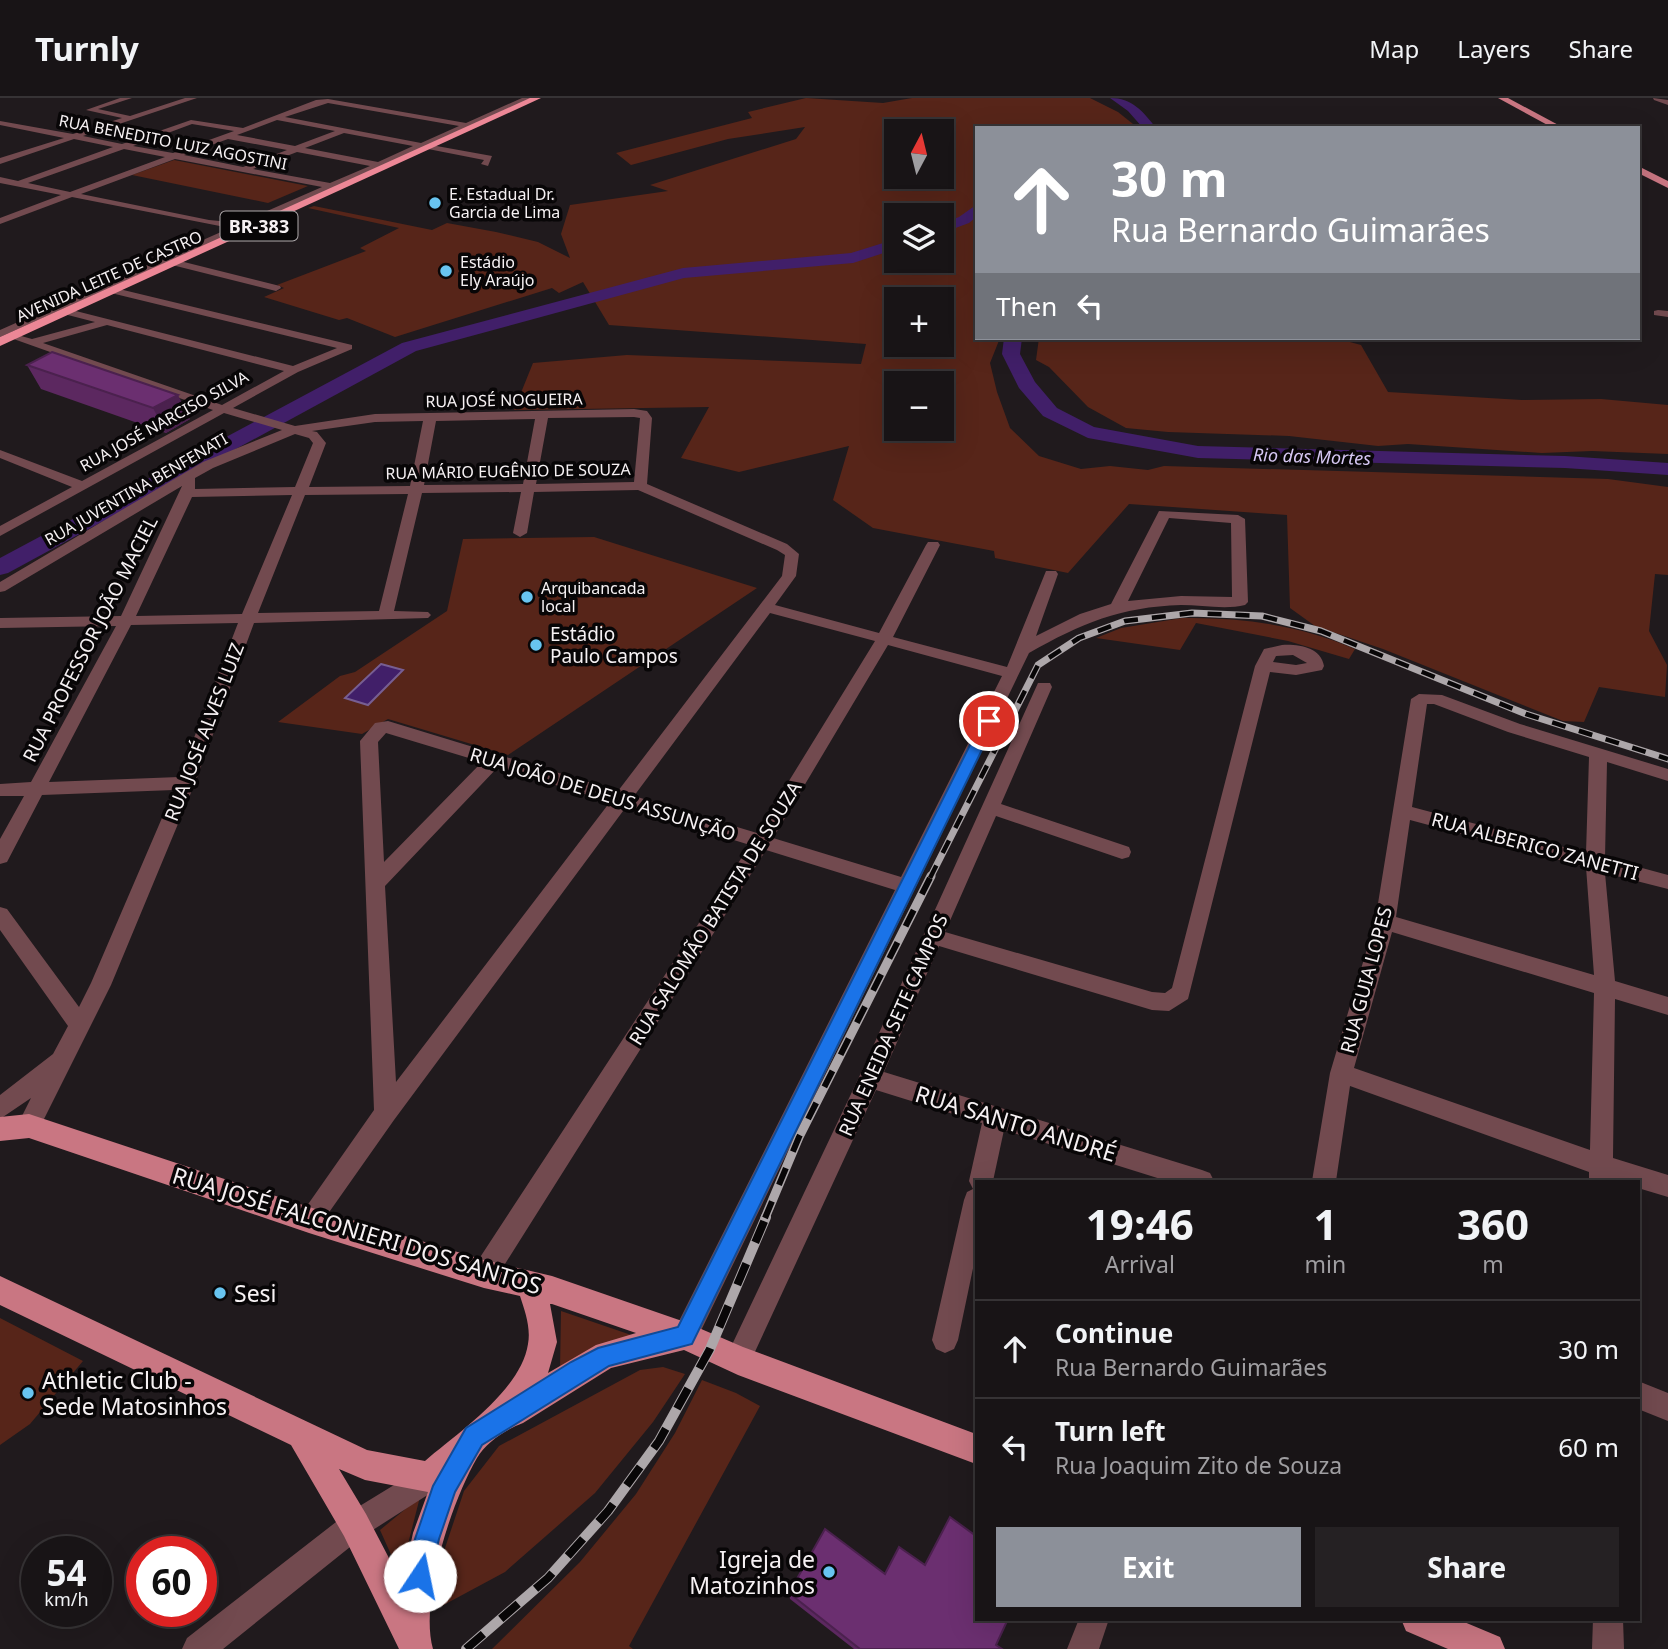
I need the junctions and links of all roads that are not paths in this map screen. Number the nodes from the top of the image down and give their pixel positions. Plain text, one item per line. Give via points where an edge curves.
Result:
1 (128, 98) edge
2 (193, 98) edge
3 (522, 98) edge
4 (528, 98) edge
5 (537, 98) edge
6 (1502, 98) edge
7 (1657, 98) edge
8 (1668, 103) edge
9 (389, 112) junction
10 (132, 118) junction
11 (276, 118) junction
12 (367, 121) dead end
13 (0, 123) edge
14 (463, 124) junction
15 (355, 125) dead end
16 (1556, 126) edge
17 (23, 127) junction
18 (242, 130) junction
19 (344, 130) junction
20 (0, 134) edge
21 (71, 136) junction
22 (226, 136) junction
23 (426, 144) junction
24 (122, 147) junction
25 (294, 149) junction
26 (172, 157) junction
27 (0, 161) edge
28 (485, 164) dead end
29 (380, 165) junction
30 (242, 170) junction
31 (1640, 170) edge
32 (0, 180) edge
33 (18, 184) junction
34 (1668, 185) edge
35 (332, 186) junction
36 (0, 190) edge
37 (68, 195) junction
38 (0, 221) edge
39 (239, 226) junction
40 (258, 226) junction
41 (176, 263) junction
42 (276, 288) dead end
43 (115, 291) junction
44 (68, 312) junction
45 (108, 322) junction
46 (7, 331) edge
47 (0, 342) edge
48 (31, 343) junction
49 (295, 370) junction
50 (228, 411) junction
51 (542, 415) junction
52 (430, 417) junction
53 (286, 428) junction
54 (0, 454) edge
55 (191, 475) junction
56 (83, 486) junction
57 (640, 486) junction
58 (415, 490) junction
59 (529, 490) junction
60 (301, 491) junction
61 (187, 492) junction
62 (0, 512) edge
63 (20, 520) junction
64 (0, 532) edge
65 (520, 533) dead end
66 (933, 545) dead end
67 (1051, 574) dead end
68 (0, 588) edge
69 (766, 607) junction
70 (1117, 608) junction
71 (423, 615) dead end
72 (385, 616) junction
73 (248, 618) junction
74 (126, 621) junction
75 (0, 623) edge
76 (883, 641) junction
77 (1023, 650) junction
78 (1263, 666) dead end
79 (1013, 674) junction
80 (1044, 687) dead end
81 (1598, 755) junction
82 (495, 760) junction
83 (1668, 775) edge
84 (186, 783) junction
85 (37, 788) junction
86 (0, 790) edge
87 (621, 800) junction
88 (989, 807) junction
89 (1403, 811) junction
90 (761, 843) junction
91 (1122, 852) dead end
92 (0, 857) edge
93 (1595, 863) junction
94 (1668, 882) edge
95 (375, 884) junction
96 (906, 886) junction
97 (0, 915) edge
98 (1385, 922) junction
99 (932, 936) junction
100 (1605, 988) junction
101 (1668, 1006) edge
102 (81, 1027) junction
103 (61, 1061) junction
104 (1341, 1073) junction
105 (870, 1078) junction
106 (0, 1109) edge
107 (386, 1113) junction
108 (995, 1116) junction
109 (29, 1126) junction
110 (0, 1129) edge
111 (1601, 1173) edge
112 (981, 1180) edge
113 (1199, 1180) edge
114 (1324, 1180) edge
115 (1637, 1180) edge
116 (1640, 1181) edge
117 (1668, 1186) edge
118 (975, 1204) edge
119 (309, 1220) junction
120 (485, 1274) junction
121 (530, 1284) junction
122 (0, 1290) edge
123 (685, 1336) junction
124 (945, 1339) dead end
125 (738, 1360) junction
126 (1640, 1396) edge
127 (1668, 1407) edge
128 (301, 1434) junction
129 (474, 1437) junction
130 (975, 1449) edge
131 (430, 1477) junction
132 (355, 1525) junction
133 (1093, 1621) edge
134 (1423, 1621) edge
135 (1608, 1621) edge
136 (415, 1646) edge
137 (198, 1649) edge
138 (1083, 1649) edge
139 (1488, 1649) edge
140 (1608, 1649) edge

1 - 10 street via 90,110
2 - 10 street
3 - 14 highway, AVENIDA LEITE DE CASTRO / BR-383
4 - 23 street
5 - 23 highway, AVENIDA LEITE DE CASTRO / BR-383
6 - 16 main road
7 - 8 street
9 - 11 street via 324,101
9 - 12 street
9 - 14 street
10 - 21 street
11 - 18 street
11 - 19 street
13 - 17 street, RUA BENEDITO LUIZ AGOSTINI
14 - 23 highway, AVENIDA LEITE DE CASTRO / BR-383
15 - 19 street
17 - 20 street
17 - 21 street, RUA BENEDITO LUIZ AGOSTINI
18 - 22 street
18 - 24 street via 195,122
19 - 23 street
19 - 25 street
21 - 24 street, RUA BENEDITO LUIZ AGOSTINI
21 - 27 street
22 - 25 street
22 - 26 street
23 - 28 street via 489,158
23 - 29 highway, AVENIDA LEITE DE CASTRO / BR-383
24 - 26 street, RUA BENEDITO LUIZ AGOSTINI
24 - 33 street
25 - 29 street
25 - 30 street
26 - 30 street, RUA BENEDITO LUIZ AGOSTINI
26 - 37 street
29 - 35 highway, AVENIDA LEITE DE CASTRO / BR-383
29 - 35 highway, AVENIDA LEITE DE CASTRO / BR-383
30 - 35 street, RUA BENEDITO LUIZ AGOSTINI
31 - 34 main road
32 - 33 street
33 - 36 street
33 - 37 street
35 - 39 highway, AVENIDA LEITE DE CASTRO / BR-383
35 - 40 highway, AVENIDA LEITE DE CASTRO / BR-383
37 - 38 street
37 - 39 street
39 - 40 street
39 - 46 highway, AVENIDA LEITE DE CASTRO / BR-383
40 - 41 highway, AVENIDA LEITE DE CASTRO / BR-383
41 - 42 street
41 - 43 highway, AVENIDA LEITE DE CASTRO / BR-383
43 - 44 highway, AVENIDA LEITE DE CASTRO / BR-383
43 - 49 street, RUA JOSÉ NARCISO SILVA via 348,347
44 - 45 street
44 - 46 highway, AVENIDA LEITE DE CASTRO / BR-383
45 - 48 street
45 - 49 street
46 - 47 highway, AVENIDA LEITE DE CASTRO / BR-383
46 - 48 street
48 - 50 street
49 - 50 street, RUA JOSÉ NARCISO SILVA
50 - 53 street
50 - 56 street, RUA JOSÉ NARCISO SILVA
51 - 52 street, RUA JOSÉ NOGUEIRA
51 - 57 street, RUA JOSÉ NOGUEIRA via 643,414
51 - 59 street
52 - 53 street, RUA JOSÉ NOGUEIRA
52 - 58 street
53 - 55 street, RUA JUVENTINA BENFENATI
53 - 60 street, RUA JOSÉ ALVES LUIZ via 313,435 320,443
54 - 56 street
55 - 61 street, RUA PROFESSOR JOÃO MACIEL
55 - 68 street, RUA JUVENTINA BENFENATI
56 - 63 street, RUA JOSÉ NARCISO SILVA
57 - 59 street, RUA MÁRIO EUGÊNIO DE SOUZA
57 - 69 street, RUA MÁRIO EUGÊNIO DE SOUZA via 792,554 789,576
58 - 59 street, RUA MÁRIO EUGÊNIO DE SOUZA
58 - 60 street, RUA MÁRIO EUGÊNIO DE SOUZA
58 - 72 street
59 - 65 street
60 - 61 street, RUA MÁRIO EUGÊNIO DE SOUZA
60 - 73 street, RUA JOSÉ ALVES LUIZ
61 - 74 street, RUA PROFESSOR JOÃO MACIEL
62 - 63 street
63 - 64 street, RUA JOSÉ NARCISO SILVA
66 - 76 street, RUA SALOMÃO BATISTA DE SOUZA
67 - 77 street
69 - 76 street
69 - 87 street
70 - 70 street via 1156,602 1240,602 1238,519 1164,514
70 - 77 street via 1088,616
71 - 72 street
72 - 73 street
73 - 74 street
73 - 84 street, RUA JOSÉ ALVES LUIZ
74 - 75 street
74 - 85 street, RUA PROFESSOR JOÃO MACIEL
76 - 79 street
76 - 90 street, RUA SALOMÃO BATISTA DE SOUZA
77 - 79 street
78 - 99 street via 1181,993 1169,1002 1152,1001
79 - 96 street
80 - 88 street, RUA ENEIDA SETE CAMPOS
81 - 83 street
81 - 89 street, RUA GUIA LOPES via 1422,698 1417,703
81 - 93 street
82 - 87 street, RUA JOÃO DE DEUS ASSUNÇÃO
82 - 95 street
82 - 95 street, RUA JOÃO DE DEUS ASSUNÇÃO via 381,727 369,741
84 - 85 street
84 - 102 street, RUA JOSÉ ALVES LUIZ
85 - 86 street
85 - 92 street, RUA PROFESSOR JOÃO MACIEL
87 - 90 street, RUA JOÃO DE DEUS ASSUNÇÃO
87 - 107 street
88 - 91 street
88 - 99 street, RUA ENEIDA SETE CAMPOS
89 - 93 street, RUA ALBERICO ZANETTI
89 - 98 street, RUA GUIA LOPES
90 - 96 street, RUA JOÃO DE DEUS ASSUNÇÃO
90 - 120 street, RUA SALOMÃO BATISTA DE SOUZA
93 - 94 street, RUA ALBERICO ZANETTI
93 - 100 street
95 - 107 street
96 - 123 street
97 - 102 street
98 - 100 street
98 - 104 street, RUA GUIA LOPES
99 - 105 street, RUA ENEIDA SETE CAMPOS
100 - 101 street
100 - 111 street
102 - 103 street, RUA JOSÉ ALVES LUIZ
103 - 106 street
103 - 109 street, RUA JOSÉ ALVES LUIZ
104 - 111 street
104 - 114 street, RUA GUIA LOPES
105 - 108 street, RUA SANTO ANDRÉ
105 - 125 street, RUA ENEIDA SETE CAMPOS
107 - 119 street
108 - 112 street
108 - 113 street, RUA SANTO ANDRÉ
109 - 110 main road
109 - 119 main road, RUA JOSÉ FALCONIERI DOS SANTOS
111 - 115 street
116 - 117 street
118 - 124 street
119 - 120 main road, RUA JOSÉ FALCONIERI DOS SANTOS
120 - 121 main road, RUA JOSÉ FALCONIERI DOS SANTOS
121 - 123 main road, RUA JOSÉ FALCONIERI DOS SANTOS
121 - 129 main road via 541,1321 541,1358 519,1396
122 - 128 main road
123 - 125 main road, RUA JOSÉ FALCONIERI DOS SANTOS
123 - 129 main road via 606,1356
125 - 130 main road, RUA JOSÉ FALCONIERI DOS SANTOS
126 - 127 street
128 - 131 main road via 365,1465
128 - 132 main road
129 - 131 main road
129 - 136 main road via 445,1486 427,1539 416,1594
131 - 132 street
132 - 136 main road
132 - 137 street
133 - 138 street
134 - 139 main road
135 - 140 street

